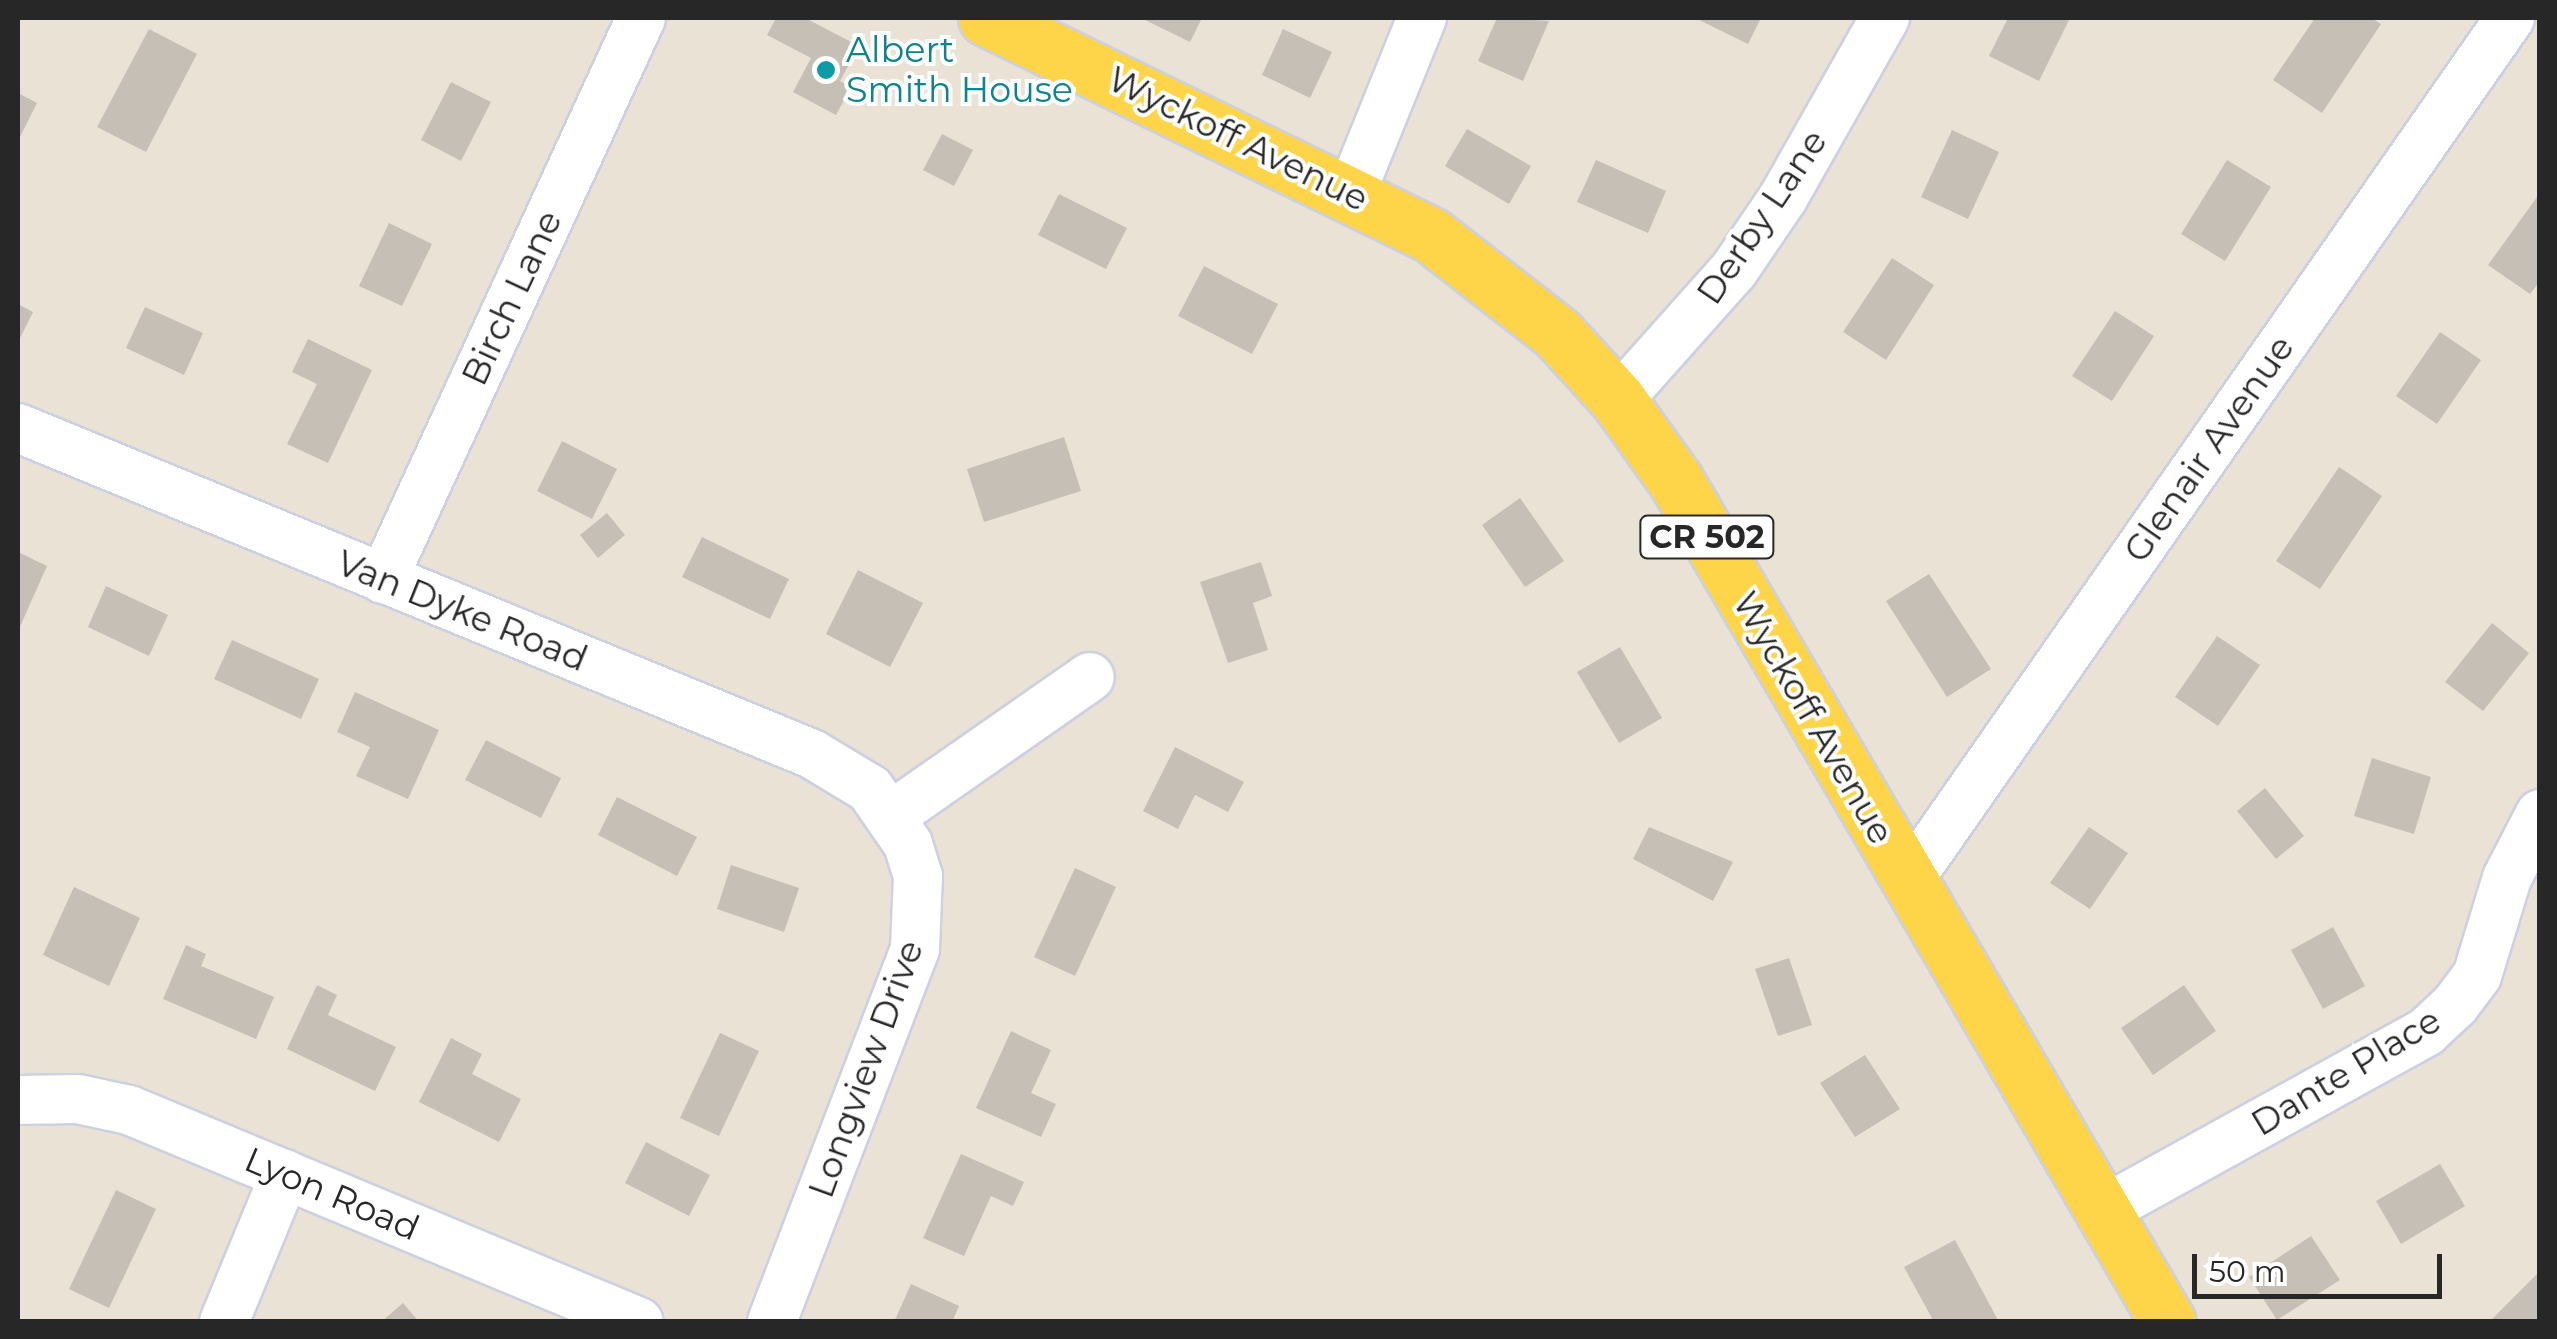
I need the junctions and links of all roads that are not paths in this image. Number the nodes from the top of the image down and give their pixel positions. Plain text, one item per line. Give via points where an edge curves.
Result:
1 (641, 18) edge
2 (986, 18) edge
3 (1422, 18) edge
4 (1884, 18) edge
5 (2510, 18) edge
6 (1352, 192) junction
7 (1618, 400) junction
8 (18, 428) edge
9 (383, 579) junction
10 (1090, 677) dead end
11 (2540, 814) edge
12 (892, 815) junction
13 (1908, 881) junction
14 (18, 1100) edge
15 (285, 1174) junction
16 (2102, 1211) junction
17 (224, 1322) edge
18 (639, 1322) edge
19 (772, 1322) edge
20 (2168, 1322) edge

1 - 9 street, Birch Lane
2 - 6 main road, Wyckoff Avenue / CR 502
3 - 6 street
4 - 7 street, Derby Lane via 1783,198 1734,270
5 - 13 street, Glenair Avenue
6 - 7 main road, Wyckoff Avenue / CR 502 via 1497,281
7 - 13 main road, Wyckoff Avenue / CR 502 via 1676,481
8 - 9 street, Van Dyke Road
9 - 12 street, Van Dyke Road via 840,767
10 - 12 street
11 - 16 street, Dante Place via 2506,878 2477,976 2426,1032
12 - 19 street, Longview Drive via 918,876 915,949
13 - 16 main road, Wyckoff Avenue / CR 502
14 - 15 street, Lyon Road via 78,1099 129,1110
15 - 17 street
15 - 18 street, Lyon Road
16 - 20 main road, Wyckoff Avenue / CR 502

